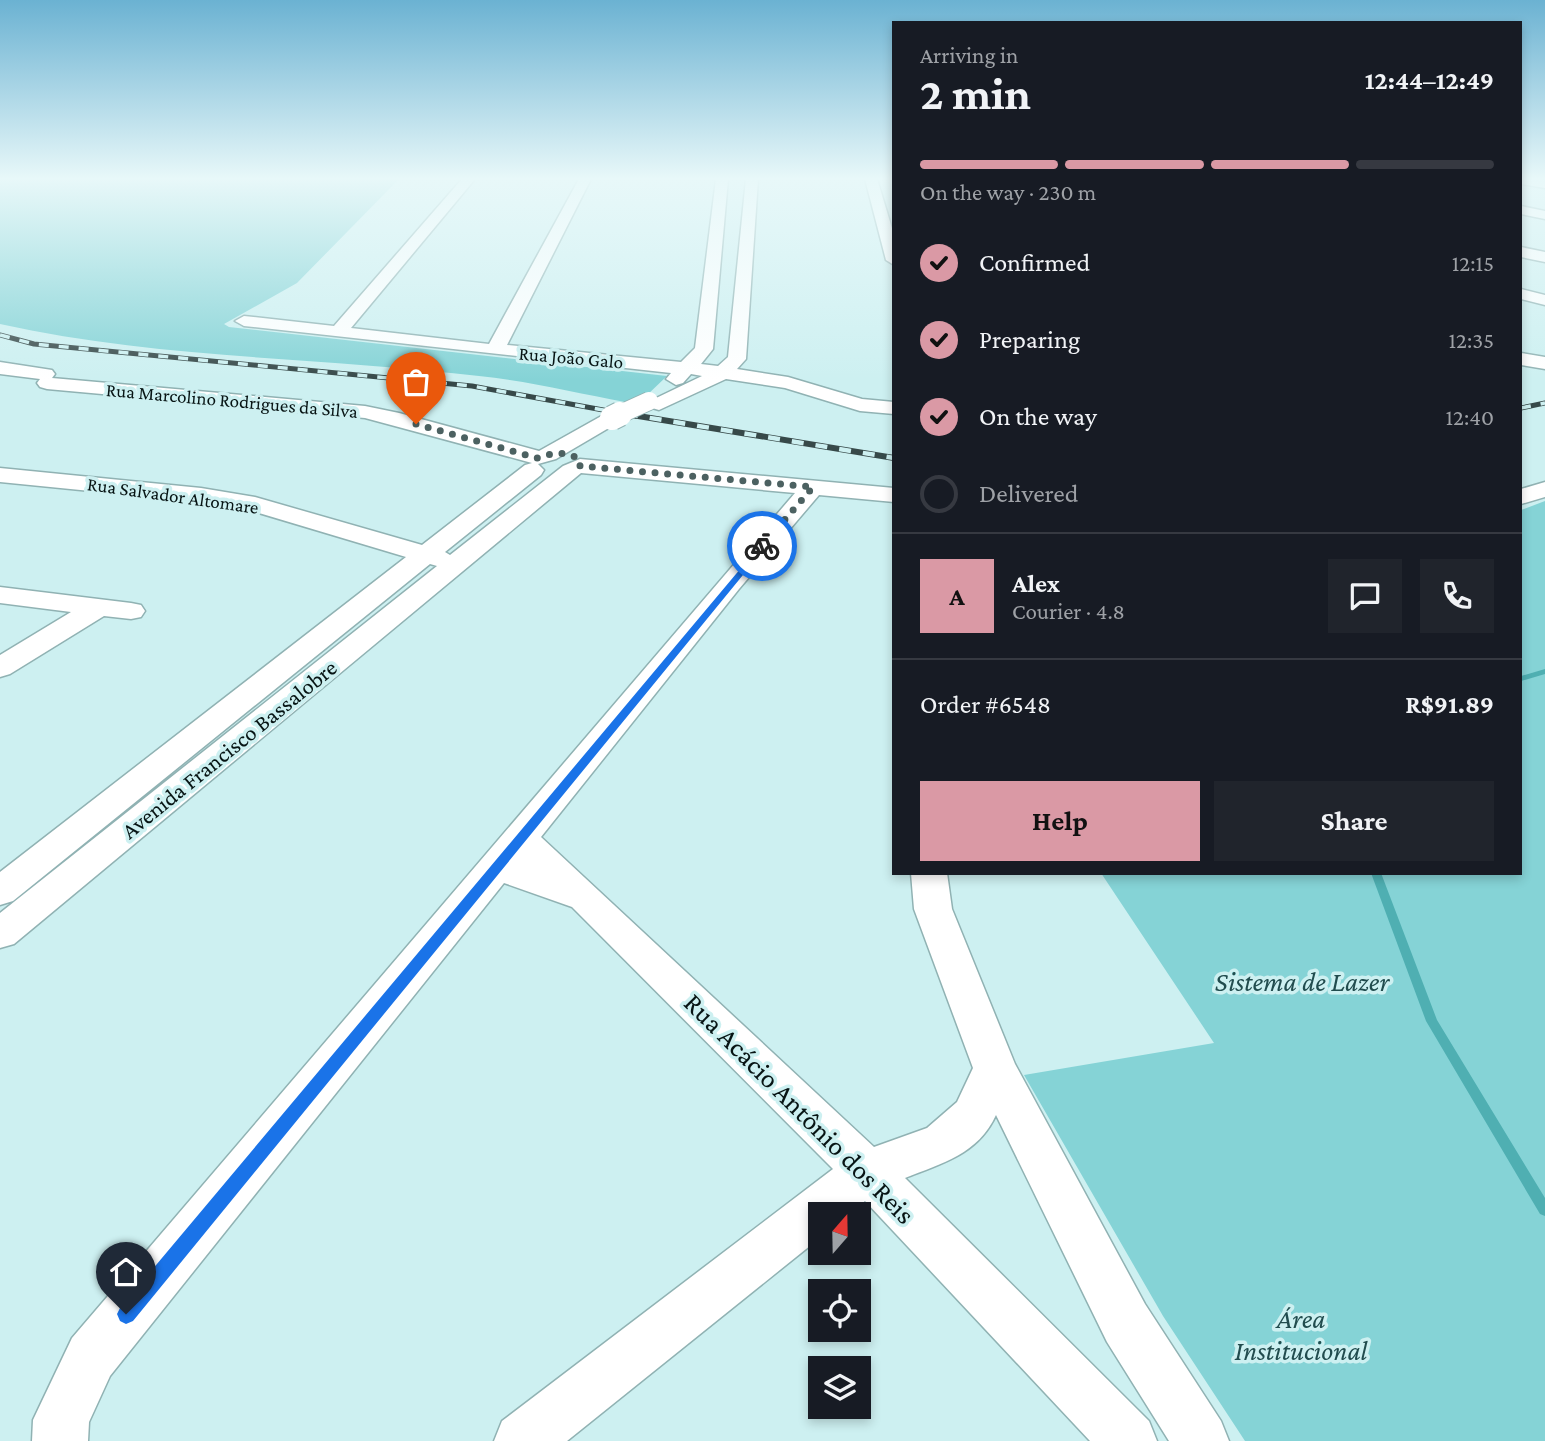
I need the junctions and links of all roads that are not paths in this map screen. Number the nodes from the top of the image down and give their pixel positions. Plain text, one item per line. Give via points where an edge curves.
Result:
1 (412, 246) edge
2 (549, 246) edge
3 (715, 246) edge
4 (746, 246) edge
5 (1522, 252) edge
6 (1545, 257) edge
7 (1522, 295) edge
8 (1545, 300) edge
9 (244, 321) dead end
10 (340, 331) junction
11 (495, 351) junction
12 (0, 368) edge
13 (687, 368) junction
14 (723, 372) junction
15 (654, 402) junction
16 (892, 408) edge
17 (557, 462) junction
18 (0, 475) edge
19 (813, 487) junction
20 (1545, 489) edge
21 (892, 495) edge
22 (1522, 497) edge
23 (424, 555) junction
24 (457, 563) junction
25 (0, 595) edge
26 (99, 607) junction
27 (131, 611) dead end
28 (0, 668) edge
29 (508, 852) junction
30 (929, 875) edge
31 (0, 892) edge
32 (0, 934) edge
33 (995, 1068) junction
34 (867, 1171) junction
35 (60, 1441) edge
36 (522, 1441) edge
37 (1129, 1441) edge
38 (1201, 1441) edge

1 - 10 street
2 - 11 street
3 - 13 street via 704,349
4 - 14 street via 737,359
5 - 6 street
7 - 8 street
9 - 10 street, Rua João Galo
10 - 11 street, Rua João Galo
11 - 13 street, Rua João Galo
12 - 17 street, Rua Marcolino Rodrigues da Silva via 46,378 365,412
13 - 14 street, Rua João Galo
13 - 15 street
14 - 15 street
14 - 16 street, Rua João Galo via 788,383 860,405
15 - 17 street, Avenida Francisco Bassalobre via 619,419
17 - 19 street, Rua Marcolino Rodrigues da Silva
17 - 23 street, Avenida Francisco Bassalobre via 528,476
17 - 24 street, Avenida Francisco Bassalobre
18 - 23 street, Rua Salvador Altomare via 255,504
19 - 21 street, Rua Marcolino Rodrigues da Silva
19 - 29 street
20 - 22 street
23 - 24 street
23 - 31 street, Avenida Francisco Bassalobre
24 - 32 street, Avenida Francisco Bassalobre
25 - 26 street
26 - 27 street
26 - 28 street
29 - 34 street, Rua Acácio Antônio dos Reis via 586,898
29 - 35 street via 91,1357 61,1420
30 - 33 street via 933,909
33 - 34 street via 973,1116 943,1143
33 - 38 street via 1126,1323
34 - 36 street
34 - 37 street, Rua Acácio Antônio dos Reis

